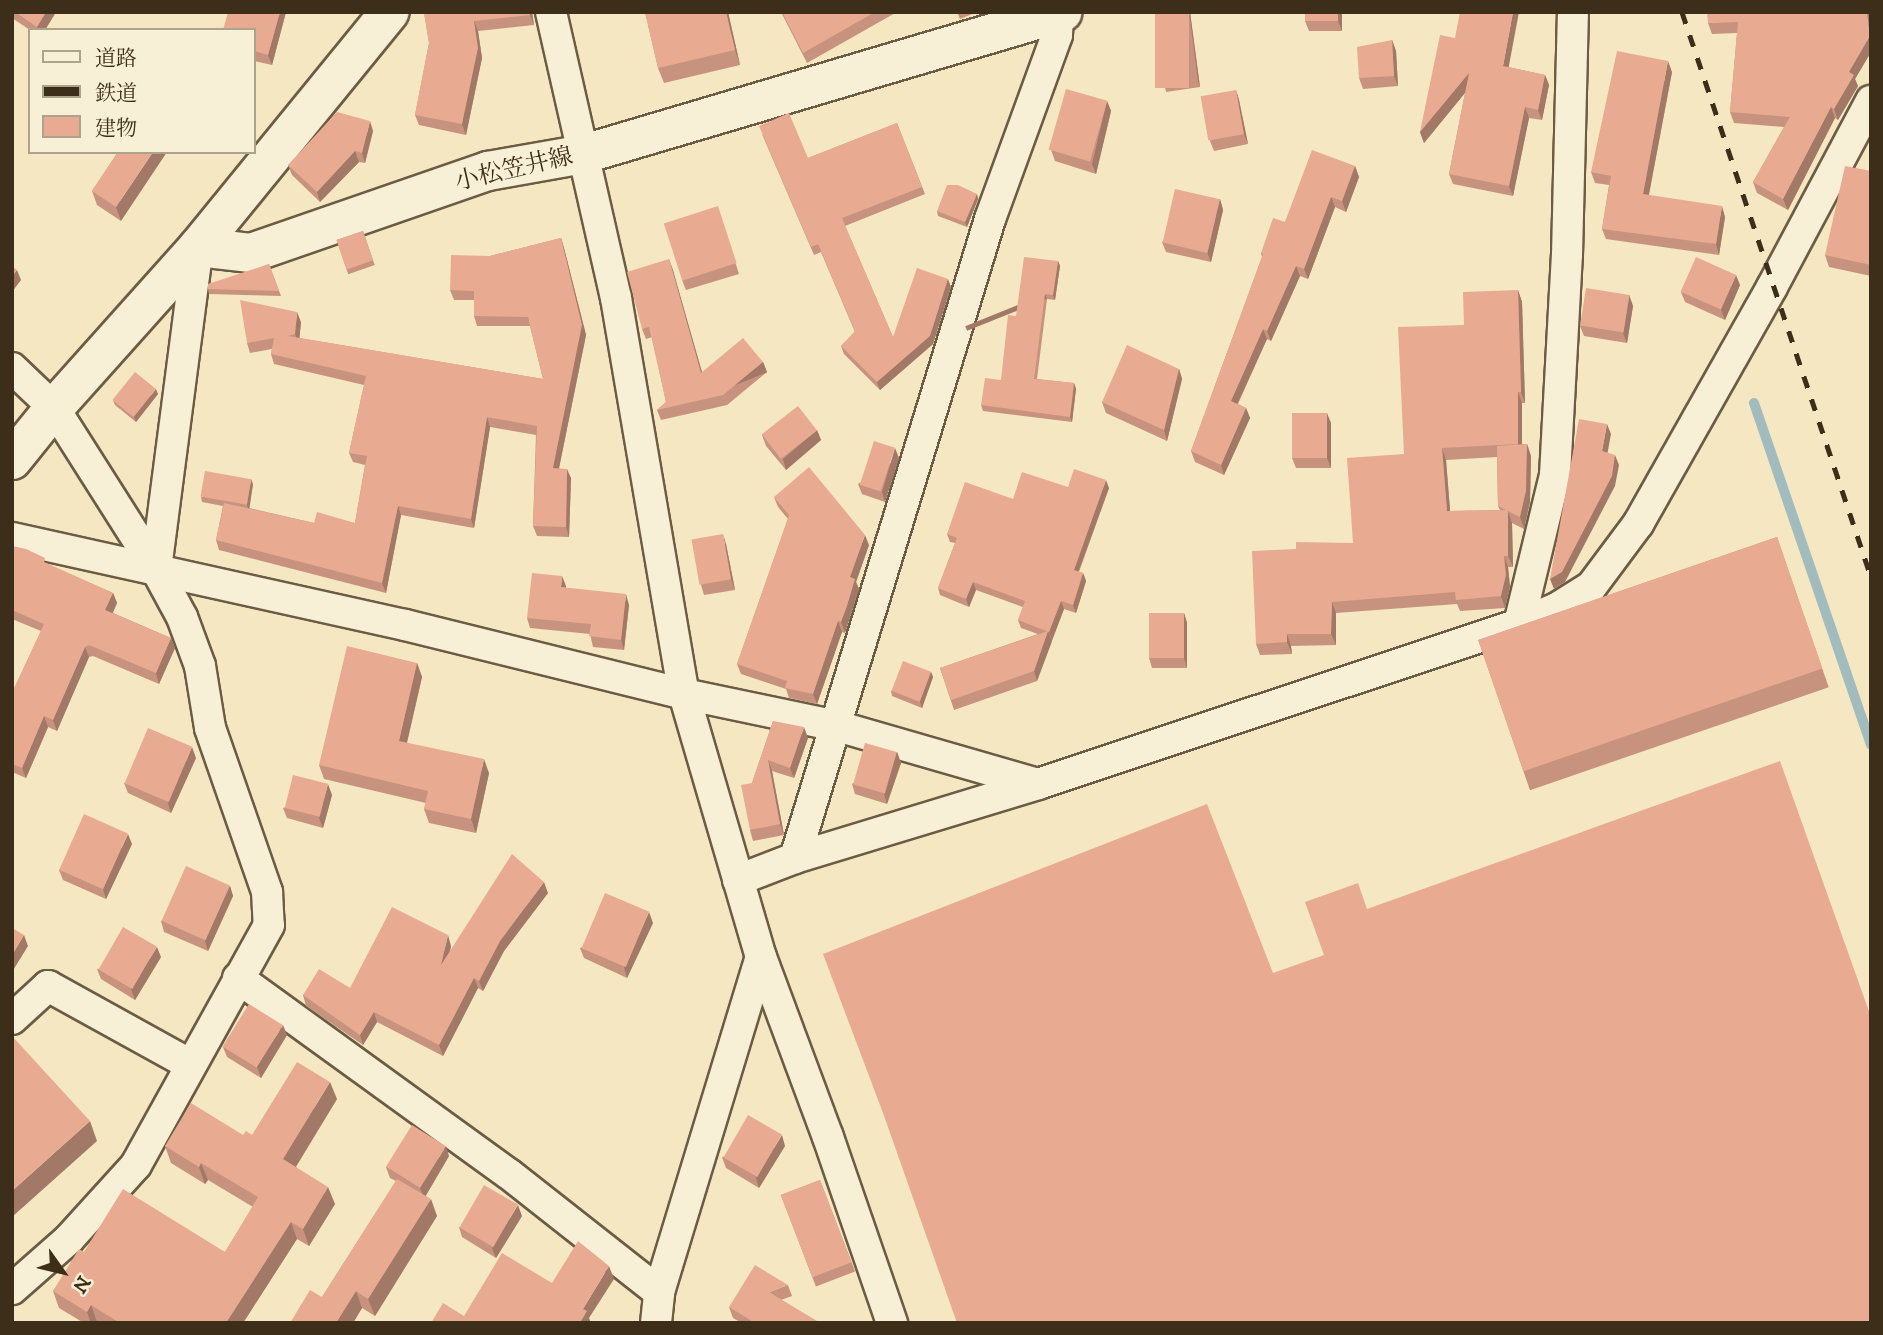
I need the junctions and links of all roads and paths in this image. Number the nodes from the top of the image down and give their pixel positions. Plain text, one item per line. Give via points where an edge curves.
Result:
1 (390, 12) edge
2 (551, 12) edge
3 (1573, 12) edge
4 (1060, 13) edge
5 (1871, 101) edge
6 (584, 154) junction
7 (198, 247) junction
8 (12, 368) edge
9 (54, 408) junction
10 (12, 460) edge
11 (12, 538) edge
12 (156, 569) junction
13 (1519, 624) junction
14 (684, 694) junction
15 (837, 726) junction
16 (1038, 784) junction
17 (795, 858) junction
18 (738, 880) junction
19 (761, 957) junction
20 (238, 978) junction
21 (12, 1019) edge
22 (191, 1065) junction
23 (12, 1289) edge
24 (659, 1292) junction
25 (656, 1323) edge
26 (892, 1323) edge

1 - 7 main road
2 - 6 street
3 - 13 street via 1555,475
4 - 6 main road, 小松笠井線
4 - 15 street via 1057,35 990,219
5 - 13 street via 1638,524 1591,587
6 - 7 main road, 小松笠井線 via 488,171 251,253
6 - 14 street via 616,298
7 - 9 main road
7 - 12 street
8 - 9 street
9 - 10 main road
9 - 12 street
11 - 12 street
12 - 14 street
12 - 20 street via 182,617 200,666 210,728 267,892 269,925
13 - 16 street
14 - 15 street
14 - 18 street
15 - 16 street
15 - 17 street
16 - 17 street
17 - 18 street
18 - 19 street
19 - 24 street
19 - 26 street
20 - 22 street
20 - 24 street via 509,1174
21 - 22 street via 48,986
22 - 23 street via 136,1166 69,1239
24 - 25 street

